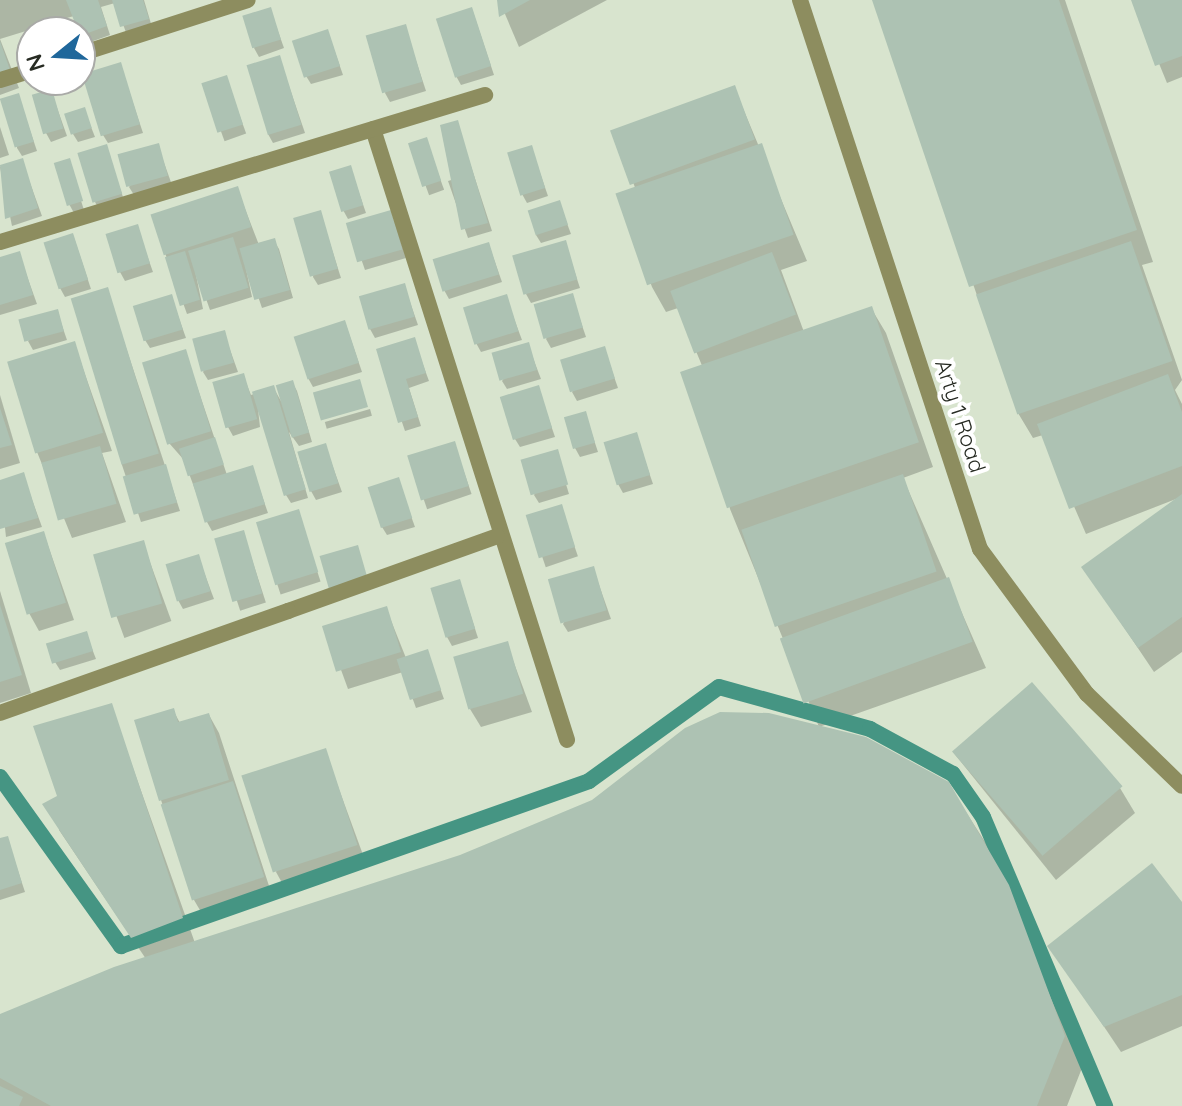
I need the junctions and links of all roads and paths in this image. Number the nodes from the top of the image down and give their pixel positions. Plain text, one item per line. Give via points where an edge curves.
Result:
1 (248, 0) edge
2 (800, 0) edge
3 (96, 49) edge
4 (485, 95) dead end
5 (373, 129) junction
6 (0, 242) edge
7 (497, 536) junction
8 (0, 713) edge
9 (567, 740) dead end
10 (1182, 786) edge

1 - 3 street
2 - 10 street, Arty 1 Road via 980,549 1087,694
4 - 5 street
5 - 6 street
5 - 7 street
7 - 8 street
7 - 9 street

